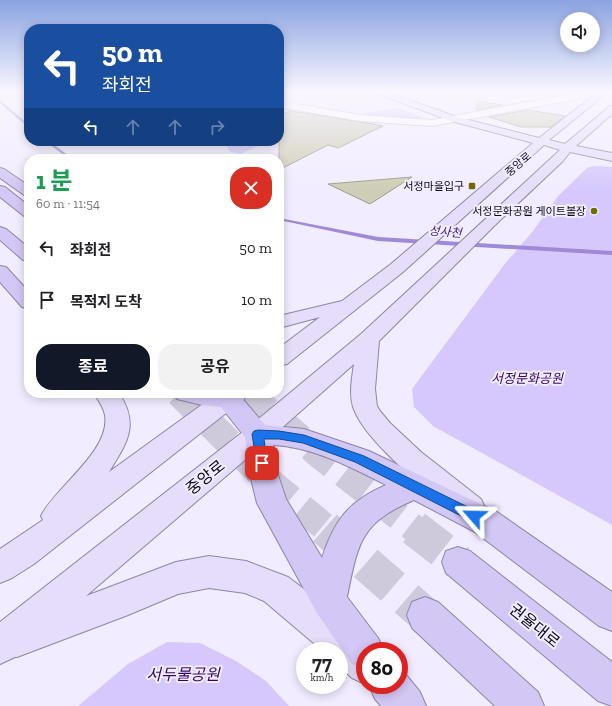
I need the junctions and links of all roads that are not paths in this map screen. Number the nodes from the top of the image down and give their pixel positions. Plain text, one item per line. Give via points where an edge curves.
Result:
1 (477, 125) edge
2 (561, 125) edge
3 (593, 125) edge
4 (542, 142) junction
5 (567, 148) junction
6 (612, 156) edge
7 (0, 172) edge
8 (24, 189) edge
9 (0, 190) edge
10 (24, 209) edge
11 (0, 232) edge
12 (24, 252) edge
13 (0, 271) edge
14 (24, 297) edge
15 (351, 303) junction
16 (284, 321) edge
17 (369, 339) junction
18 (284, 355) edge
19 (110, 398) edge
20 (226, 398) edge
21 (232, 398) edge
22 (258, 434) junction
23 (413, 487) junction
24 (486, 522) junction
25 (24, 553) junction
26 (458, 562) tunnel mouth
27 (0, 567) edge
28 (329, 601) junction
29 (612, 612) edge
30 (425, 615) tunnel mouth
31 (358, 642) edge
32 (0, 645) edge
33 (356, 656) edge
34 (612, 688) edge
35 (524, 706) edge

1 - 4 main road
2 - 4 main road, 중앙로
3 - 5 main road, 중앙로
4 - 5 main road
4 - 15 main road, 중앙로 via 397,268
5 - 6 main road
5 - 17 main road, 중앙로
7 - 8 highway
9 - 10 highway
11 - 12 highway
13 - 14 highway
15 - 16 main road
15 - 18 main road
17 - 22 main road, 중앙로
17 - 24 main road via 363,386 365,407 372,419 399,448
19 - 25 main road via 114,402 118,425 109,447 93,475
20 - 25 main road
21 - 22 highway
22 - 23 highway via 304,439 360,459
22 - 28 highway via 264,475 272,503
22 - 32 main road, 중앙로
23 - 24 highway
23 - 28 highway via 366,511 352,526 343,544
24 - 29 highway
25 - 27 main road
26 - 34 highway, 권율대로
28 - 31 highway
30 - 35 highway
32 - 33 main road via 176,578 209,572 246,577 276,589 329,631

